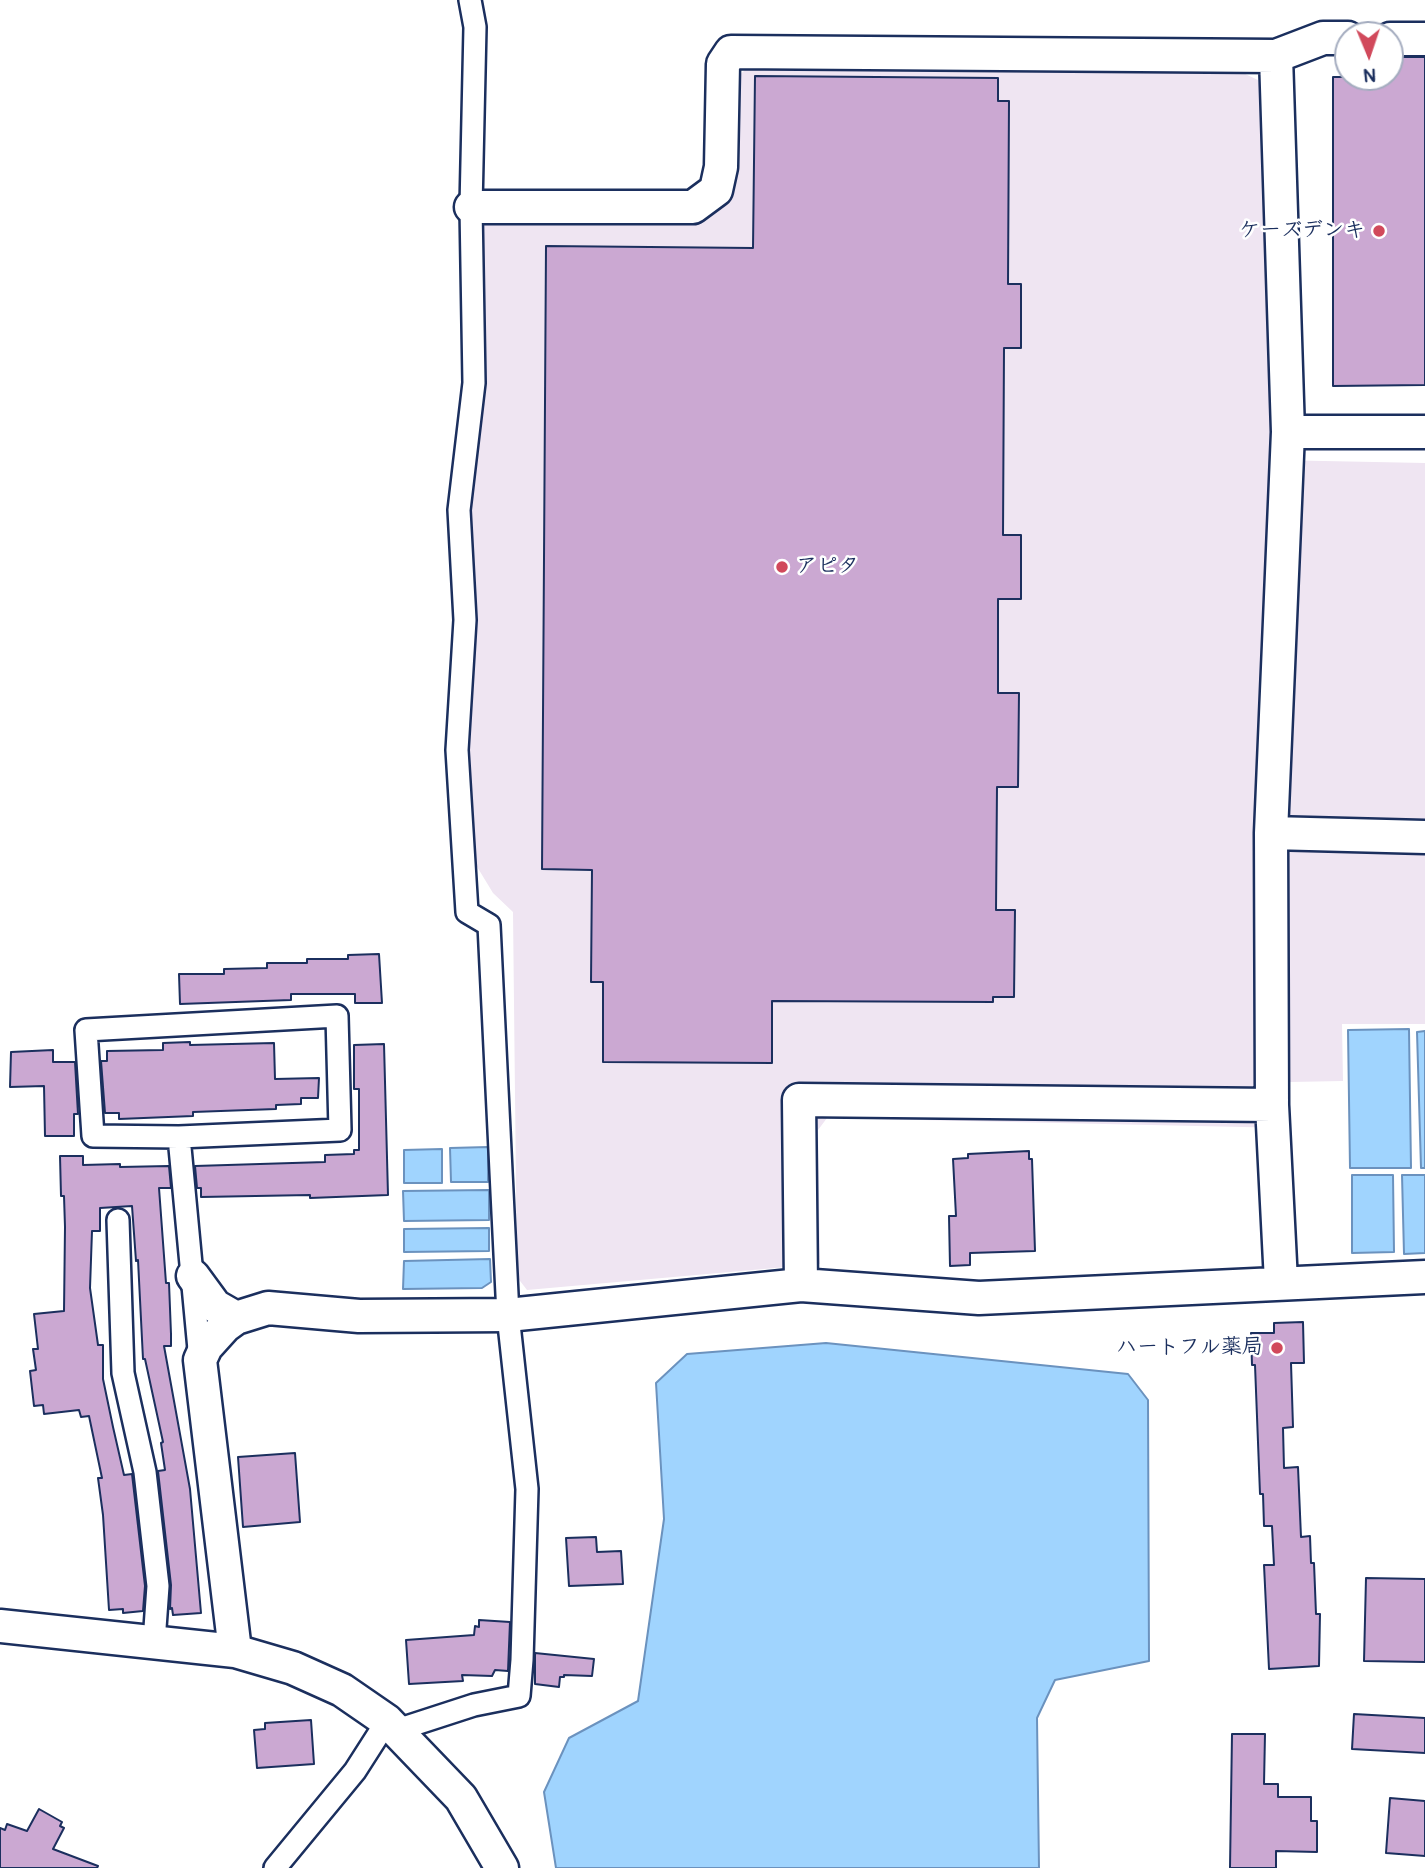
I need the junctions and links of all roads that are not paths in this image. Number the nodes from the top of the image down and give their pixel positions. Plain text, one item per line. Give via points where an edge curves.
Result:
1 (470, 0) edge
2 (1334, 38) edge
3 (1404, 39) edge
4 (1425, 40) edge
5 (1276, 56) junction
6 (471, 207) junction
7 (1288, 432) junction
8 (1425, 432) edge
9 (1271, 833) junction
10 (1425, 837) edge
11 (1272, 1105) junction
12 (179, 1137) junction
13 (118, 1220) dead end
14 (193, 1276) junction
15 (1425, 1277) edge
16 (1282, 1282) junction
17 (801, 1285) junction
18 (508, 1315) junction
19 (236, 1318) junction
20 (200, 1360) junction
21 (0, 1626) edge
22 (154, 1642) junction
23 (234, 1651) junction
24 (392, 1725) junction
25 (275, 1868) edge
26 (502, 1868) edge

1 - 6 street via 475,27
2 - 5 street
3 - 4 street
5 - 6 street via 731,51 723,64 721,167 716,190 693,206
5 - 7 street
6 - 18 street via 474,383 459,510 466,620 457,750 467,912 489,925
7 - 8 street
7 - 9 street
9 - 10 street
9 - 11 street
11 - 16 street
11 - 17 street via 799,1101
12 - 12 street via 340,1130 337,1016 86,1030 93,1136
12 - 14 street
13 - 22 street via 123,1373 145,1472 158,1586
14 - 19 street via 215,1306
14 - 20 street
15 - 16 street
16 - 17 street via 979,1298
17 - 18 street
18 - 19 street via 359,1315 276,1307
18 - 24 street via 527,1489 519,1696
19 - 20 street via 215,1336
20 - 23 street
21 - 22 street
22 - 23 street
23 - 24 street via 293,1668 342,1690
24 - 25 street
24 - 26 street via 461,1798

